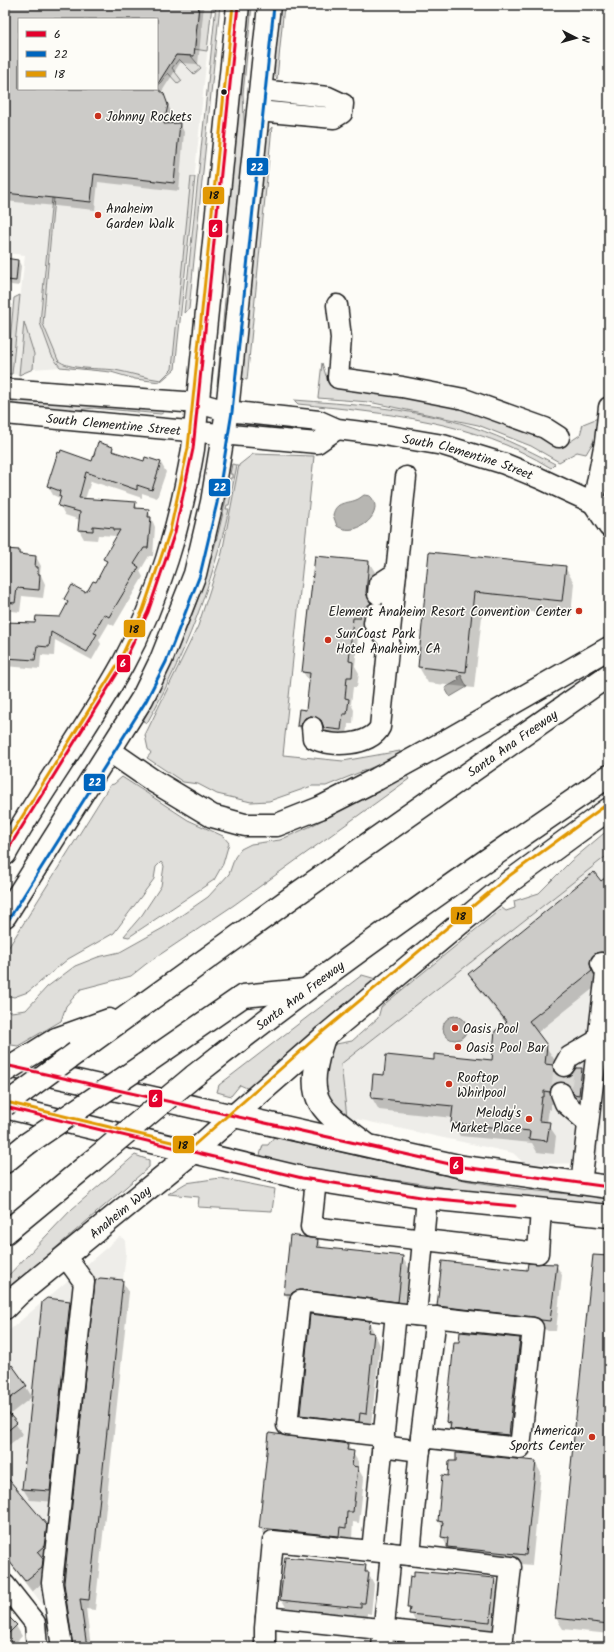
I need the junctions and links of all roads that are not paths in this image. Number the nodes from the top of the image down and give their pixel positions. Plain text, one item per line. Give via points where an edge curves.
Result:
1 (238, 5) edge
2 (269, 5) edge
3 (337, 305) dead end
4 (5, 388) edge
5 (198, 403) junction
6 (609, 407) edge
7 (227, 411) junction
8 (5, 414) edge
9 (337, 430) junction
10 (195, 431) junction
11 (224, 434) junction
12 (559, 437) dead end
13 (406, 477) dead end
14 (601, 506) edge
15 (609, 527) edge
16 (396, 573) junction
17 (389, 641) junction
18 (609, 648) edge
19 (609, 675) edge
20 (312, 727) dead end
21 (80, 735) junction
22 (110, 751) junction
23 (609, 776) edge
24 (609, 809) edge
25 (5, 854) edge
26 (5, 916) edge
27 (601, 963) dead end
28 (306, 990) junction
29 (135, 1011) junction
30 (324, 1037) junction
31 (603, 1041) edge
32 (5, 1065) edge
33 (564, 1066) tunnel mouth
34 (5, 1071) edge
35 (561, 1093) tunnel mouth
36 (5, 1106) edge
37 (235, 1115) junction
38 (588, 1123) junction
39 (366, 1144) junction
40 (193, 1152) junction
41 (5, 1162) edge
42 (316, 1180) junction
43 (581, 1184) junction
44 (609, 1187) edge
45 (428, 1198) junction
46 (542, 1209) junction
47 (609, 1216) edge
48 (5, 1233) edge
49 (424, 1240) junction
50 (65, 1256) junction
51 (5, 1308) edge
52 (396, 1313) junction
53 (416, 1315) junction
54 (436, 1317) junction
55 (383, 1441) junction
56 (421, 1444) junction
57 (391, 1553) junction
58 (5, 1585) edge
59 (266, 1617) junction
60 (382, 1638) edge
61 (502, 1644) edge
62 (37, 1647) edge
63 (62, 1647) edge
64 (265, 1647) edge

1 - 5 main road
2 - 7 main road
3 - 12 street via 341,338 338,378 464,399 545,428
4 - 5 street, South Clementine Street
5 - 7 street, South Clementine Street
5 - 10 main road
6 - 14 street
7 - 9 street, South Clementine Street via 319,421
7 - 11 main road
8 - 10 street, South Clementine Street
9 - 11 street, South Clementine Street via 317,443
9 - 14 street, South Clementine Street via 410,439 476,454 539,478
10 - 11 street, South Clementine Street
10 - 21 main road via 186,490 172,548 152,605 123,664
11 - 22 main road via 204,539 182,612 142,699
13 - 16 street
14 - 15 street
16 - 17 street
16 - 17 street via 379,584 374,623
17 - 20 street via 380,727 377,734 361,741 327,744 313,738
18 - 22 main road via 373,781 320,808 277,825 246,825 212,816
19 - 29 main road, Santa Ana Freeway
21 - 22 main road
21 - 25 main road
22 - 26 main road
23 - 28 main road, Santa Ana Freeway
24 - 30 main road, Anaheim Way via 512,880
27 - 31 street via 606,973
28 - 41 main road, bridge via 243,996 27,1144
28 - 48 main road, Santa Ana Freeway, bridge via 194,1076
29 - 34 main road, bridge via 56,1039
29 - 36 main road, Santa Ana Freeway, bridge
30 - 37 main road, Anaheim Way
30 - 39 main road via 313,1078 316,1096 330,1116
31 - 33 street via 569,1057
31 - 38 street
32 - 37 main road
35 - 38 street via 565,1102
36 - 40 main road
37 - 39 main road
37 - 40 main road, Anaheim Way
38 - 43 street
39 - 43 main road via 463,1167
40 - 42 main road
40 - 50 main road, Anaheim Way
42 - 45 main road
42 - 49 street via 312,1226
43 - 44 main road
45 - 46 main road
45 - 49 street
46 - 47 main road
46 - 49 street via 538,1253
49 - 53 street
50 - 51 main road, Anaheim Way
50 - 63 street via 84,1282 52,1583
52 - 53 street
52 - 55 street
52 - 55 street via 300,1301 287,1425
53 - 54 street
54 - 56 street
54 - 56 street via 533,1328 520,1448
55 - 56 street
55 - 57 street
56 - 57 street
57 - 59 street via 273,1541
57 - 60 street
57 - 61 street via 511,1568
58 - 62 street via 35,1623
59 - 60 street
59 - 64 street
60 - 61 street

